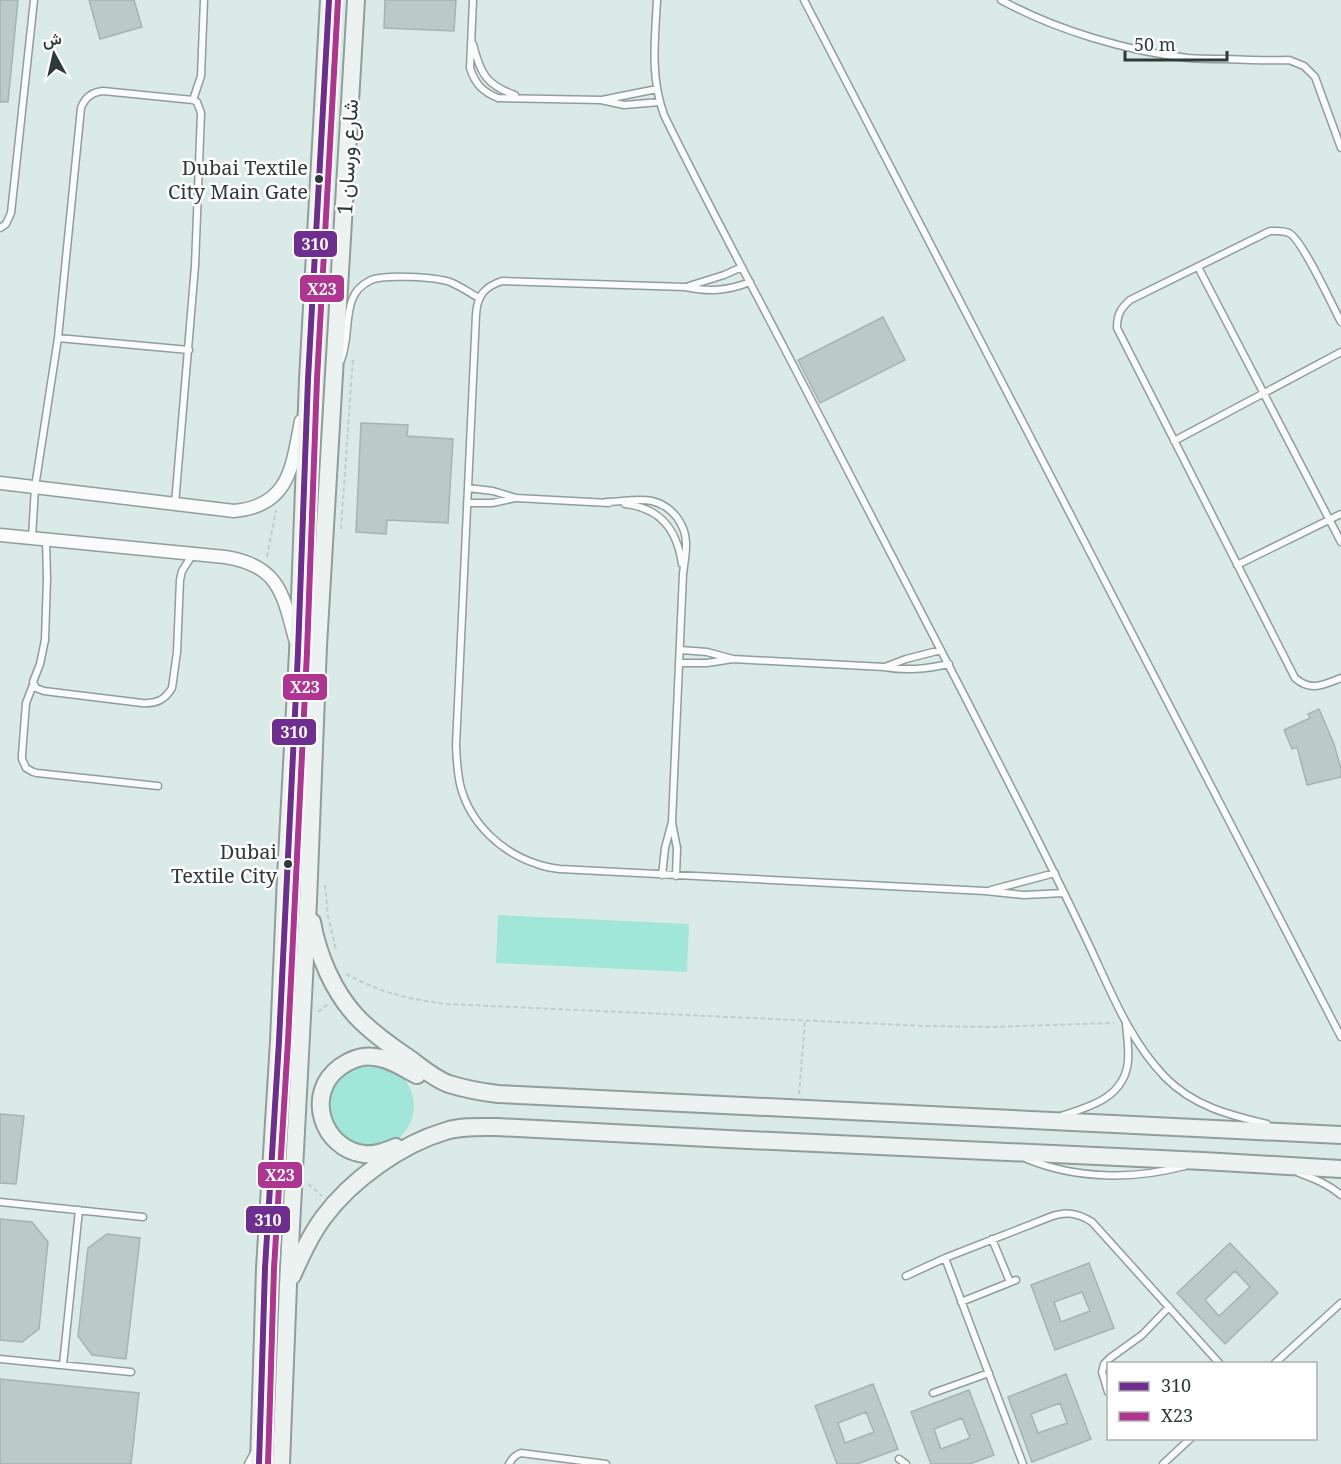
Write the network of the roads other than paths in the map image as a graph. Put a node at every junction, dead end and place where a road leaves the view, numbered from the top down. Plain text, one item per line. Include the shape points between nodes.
1 (34, 0) edge
2 (204, 0) edge
3 (329, 0) edge
4 (356, 0) edge
5 (473, 0) edge
6 (657, 0) edge
7 (804, 0) edge
8 (1000, 0) edge
9 (471, 37) junction
10 (657, 89) junction
11 (521, 97) junction
12 (193, 100) junction
13 (601, 100) junction
14 (660, 102) junction
15 (1341, 148) edge
16 (0, 228) edge
17 (742, 267) junction
18 (1197, 267) junction
19 (750, 282) junction
20 (685, 286) junction
21 (479, 298) junction
22 (1341, 322) edge
23 (58, 338) junction
24 (189, 350) junction
25 (1341, 352) edge
26 (334, 377) junction
27 (308, 379) junction
28 (1264, 393) junction
29 (1174, 441) junction
30 (0, 483) edge
31 (35, 487) junction
32 (468, 488) junction
33 (516, 498) junction
34 (606, 502) junction
35 (467, 503) junction
36 (175, 504) junction
37 (1341, 514) edge
38 (1330, 519) junction
39 (0, 535) edge
40 (32, 538) junction
41 (46, 540) junction
42 (1341, 542) edge
43 (193, 554) junction
44 (1237, 565) junction
45 (683, 574) junction
46 (681, 650) junction
47 (942, 650) junction
48 (298, 652) junction
49 (733, 659) junction
50 (680, 663) junction
51 (949, 664) junction
52 (884, 668) junction
53 (1341, 678) edge
54 (33, 685) junction
55 (158, 786) dead end
56 (672, 822) junction
57 (1055, 873) junction
58 (662, 875) junction
59 (676, 876) junction
60 (985, 891) junction
61 (1064, 893) junction
62 (308, 901) junction
63 (1126, 1023) junction
64 (1341, 1037) edge
65 (446, 1083) junction
66 (1048, 1120) junction
67 (447, 1131) junction
68 (1306, 1133) junction
69 (1341, 1135) edge
70 (1279, 1166) junction
71 (1341, 1169) edge
72 (1341, 1194) edge
73 (0, 1202) edge
74 (79, 1210) junction
75 (143, 1217) dead end
76 (992, 1239) junction
77 (945, 1258) junction
78 (906, 1276) dead end
79 (288, 1285) junction
80 (961, 1302) junction
81 (1341, 1303) edge
82 (1169, 1307) junction
83 (0, 1359) edge
84 (1218, 1362) edge
85 (1276, 1362) edge
86 (63, 1365) junction
87 (131, 1372) dead end
88 (989, 1373) junction
89 (1107, 1389) edge
90 (933, 1393) dead end
91 (1189, 1440) edge
92 (260, 1442) junction
93 (899, 1459) dead end
94 (248, 1464) edge
95 (259, 1464) edge
96 (281, 1464) edge
97 (509, 1464) edge
98 (606, 1464) edge
99 (906, 1464) edge
100 (1021, 1464) edge
101 (1163, 1464) edge

1 - 16 lane via 11,213
2 - 12 lane via 201,70
3 - 27 street, شارع ورسان 1
4 - 26 street, شارع ورسان 1
5 - 9 lane
6 - 10 lane
7 - 64 lane
8 - 15 lane via 1077,32 1151,52 1189,58 1289,60 1304,66 1316,77
9 - 11 lane via 485,77 501,91
9 - 11 lane via 470,68 480,87 498,98
10 - 13 lane
10 - 14 lane
11 - 13 lane
12 - 23 lane via 103,91 91,94 83,102
12 - 24 lane via 201,112
13 - 14 lane via 624,105
14 - 17 lane
17 - 19 lane
17 - 20 lane
18 - 22 lane via 1270,231 1289,232 1300,244
18 - 28 lane
18 - 29 lane via 1130,300 1117,317 1117,328
19 - 20 lane via 718,291
19 - 47 lane
20 - 21 lane via 512,280 492,285
21 - 26 lane via 441,280 370,280 352,300 346,344
21 - 32 lane
23 - 24 lane
23 - 31 lane
24 - 36 lane
25 - 28 lane
26 - 62 street, شارع ورسان 1
27 - 36 street via 290,474 277,493 246,510
27 - 48 street, شارع ورسان 1
28 - 29 lane
28 - 38 lane
29 - 44 lane
30 - 31 street
31 - 36 street
31 - 40 lane
32 - 33 lane
32 - 35 lane
33 - 34 lane
33 - 35 lane
34 - 45 lane via 650,510 664,520 680,550
34 - 45 lane via 652,501 677,517 686,544
35 - 58 lane via 456,746 461,790 471,810 499,844 538,864 560,869
37 - 38 lane
38 - 42 lane
38 - 44 lane
39 - 40 street
40 - 41 street
41 - 43 street
41 - 54 lane via 45,640
43 - 48 street via 245,561 270,577 286,602
43 - 54 lane via 180,580 177,652 172,688 166,696 142,703 39,691
44 - 53 lane via 1295,678 1310,687
45 - 46 lane
46 - 49 lane
46 - 50 lane
47 - 51 lane
47 - 52 lane
48 - 92 street, شارع ورسان 1
49 - 50 lane
49 - 52 lane
50 - 56 lane
51 - 52 lane via 917,670
51 - 57 lane
54 - 55 lane via 26,704 22,755 29,770
56 - 58 lane
56 - 59 lane via 677,848
57 - 60 lane
57 - 61 lane
58 - 59 lane
59 - 60 lane
60 - 61 lane via 1024,895
61 - 63 lane
62 - 65 street via 331,979 357,1017
62 - 79 street, شارع ورسان 1
63 - 66 lane via 1128,1063 1115,1090 1103,1101
63 - 68 lane via 1165,1077 1185,1094 1233,1116
65 - 66 street via 498,1094
65 - 67 street via 429,1080 388,1060 360,1057 335,1070 327,1082 320,1109 330,1135 340,1145 366,1154 380,1153 432,1132
66 - 68 street
67 - 70 street via 497,1127
67 - 79 street via 394,1155 351,1187 313,1233
68 - 69 street
70 - 71 street
70 - 72 lane via 1320,1181
73 - 74 lane
74 - 75 lane
74 - 86 lane
76 - 77 lane
76 - 80 lane via 1013,1281
76 - 82 lane via 1060,1213 1083,1216
77 - 78 lane
77 - 80 lane
79 - 96 street, شارع ورسان 1
80 - 88 lane
81 - 85 lane
82 - 84 lane
82 - 89 lane via 1142,1335 1104,1364
83 - 86 lane
86 - 87 lane
88 - 90 lane
88 - 100 lane
91 - 101 lane
92 - 94 lane
92 - 95 street, شارع ورسان 1
93 - 99 lane
97 - 98 lane via 521,1453

